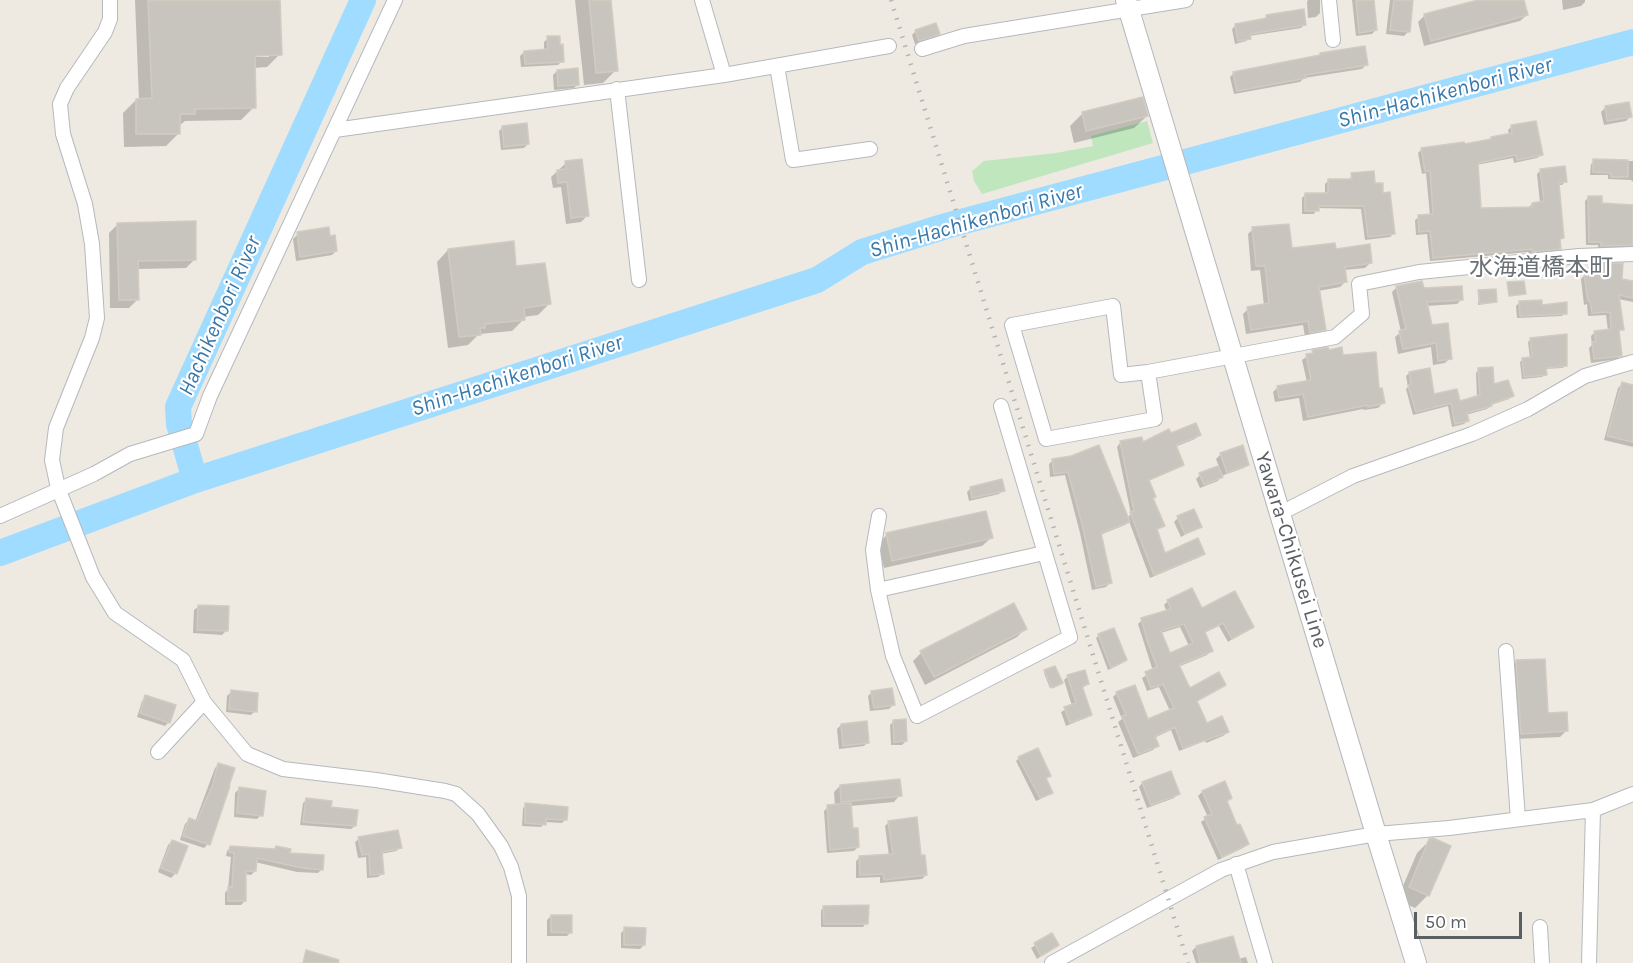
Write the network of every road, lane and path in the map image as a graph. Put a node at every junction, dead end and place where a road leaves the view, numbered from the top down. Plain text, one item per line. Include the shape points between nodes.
1 (110, 0) edge
2 (395, 0) edge
3 (702, 0) edge
4 (1186, 0) edge
5 (1329, 0) edge
6 (1128, 5) edge
7 (1333, 40) dead end
8 (889, 46) dead end
9 (922, 49) dead end
10 (777, 66) junction
11 (724, 75) junction
12 (617, 89) junction
13 (335, 130) junction
14 (870, 149) dead end
15 (1633, 254) edge
16 (639, 280) dead end
17 (1234, 356) junction
18 (1633, 362) edge
19 (1148, 372) junction
20 (1001, 406) dead end
21 (60, 491) junction
22 (1281, 513) junction
23 (0, 516) edge
24 (879, 516) dead end
25 (1044, 553) junction
26 (878, 590) junction
27 (1506, 651) dead end
28 (204, 702) junction
29 (158, 752) dead end
30 (1633, 794) edge
31 (1593, 810) junction
32 (1518, 819) junction
33 (1376, 834) junction
34 (1236, 864) junction
35 (1540, 927) dead end
36 (519, 963) edge
37 (1052, 963) edge
38 (1265, 963) edge
39 (1416, 963) edge
40 (1542, 963) edge
41 (1589, 963) edge

1 - 21 street via 105,32 60,104 63,134 85,204 92,244 97,318 56,428 52,460
2 - 13 street
3 - 11 street
4 - 6 street
5 - 7 street
6 - 9 street via 964,36
6 - 17 main road, Yawara-Chikusei Line
8 - 10 street
10 - 11 street
10 - 14 street via 793,159
11 - 12 street
12 - 13 street
12 - 16 street
13 - 21 street via 210,396 196,434 130,454
15 - 17 street via 1429,271 1359,284 1362,314 1335,337
17 - 19 street
17 - 22 main road, Yawara-Chikusei Line
18 - 22 street via 1585,376 1528,409 1472,434 1353,476
19 - 19 street via 1155,419 1046,439 1012,326 1113,306 1120,375
20 - 25 street
21 - 23 street
21 - 28 street via 85,559 115,613 183,660
22 - 33 main road, Yawara-Chikusei Line
24 - 26 street via 873,550
25 - 26 street
25 - 26 street via 1070,637 917,716 893,656
27 - 32 street
28 - 29 street
28 - 36 street via 247,754 283,769 456,794 478,814 511,867 519,896
30 - 31 street
31 - 32 street
31 - 41 street
32 - 33 street
33 - 34 street via 1273,852
33 - 39 main road, Yawara-Chikusei Line
34 - 37 street
34 - 38 street
35 - 40 street

